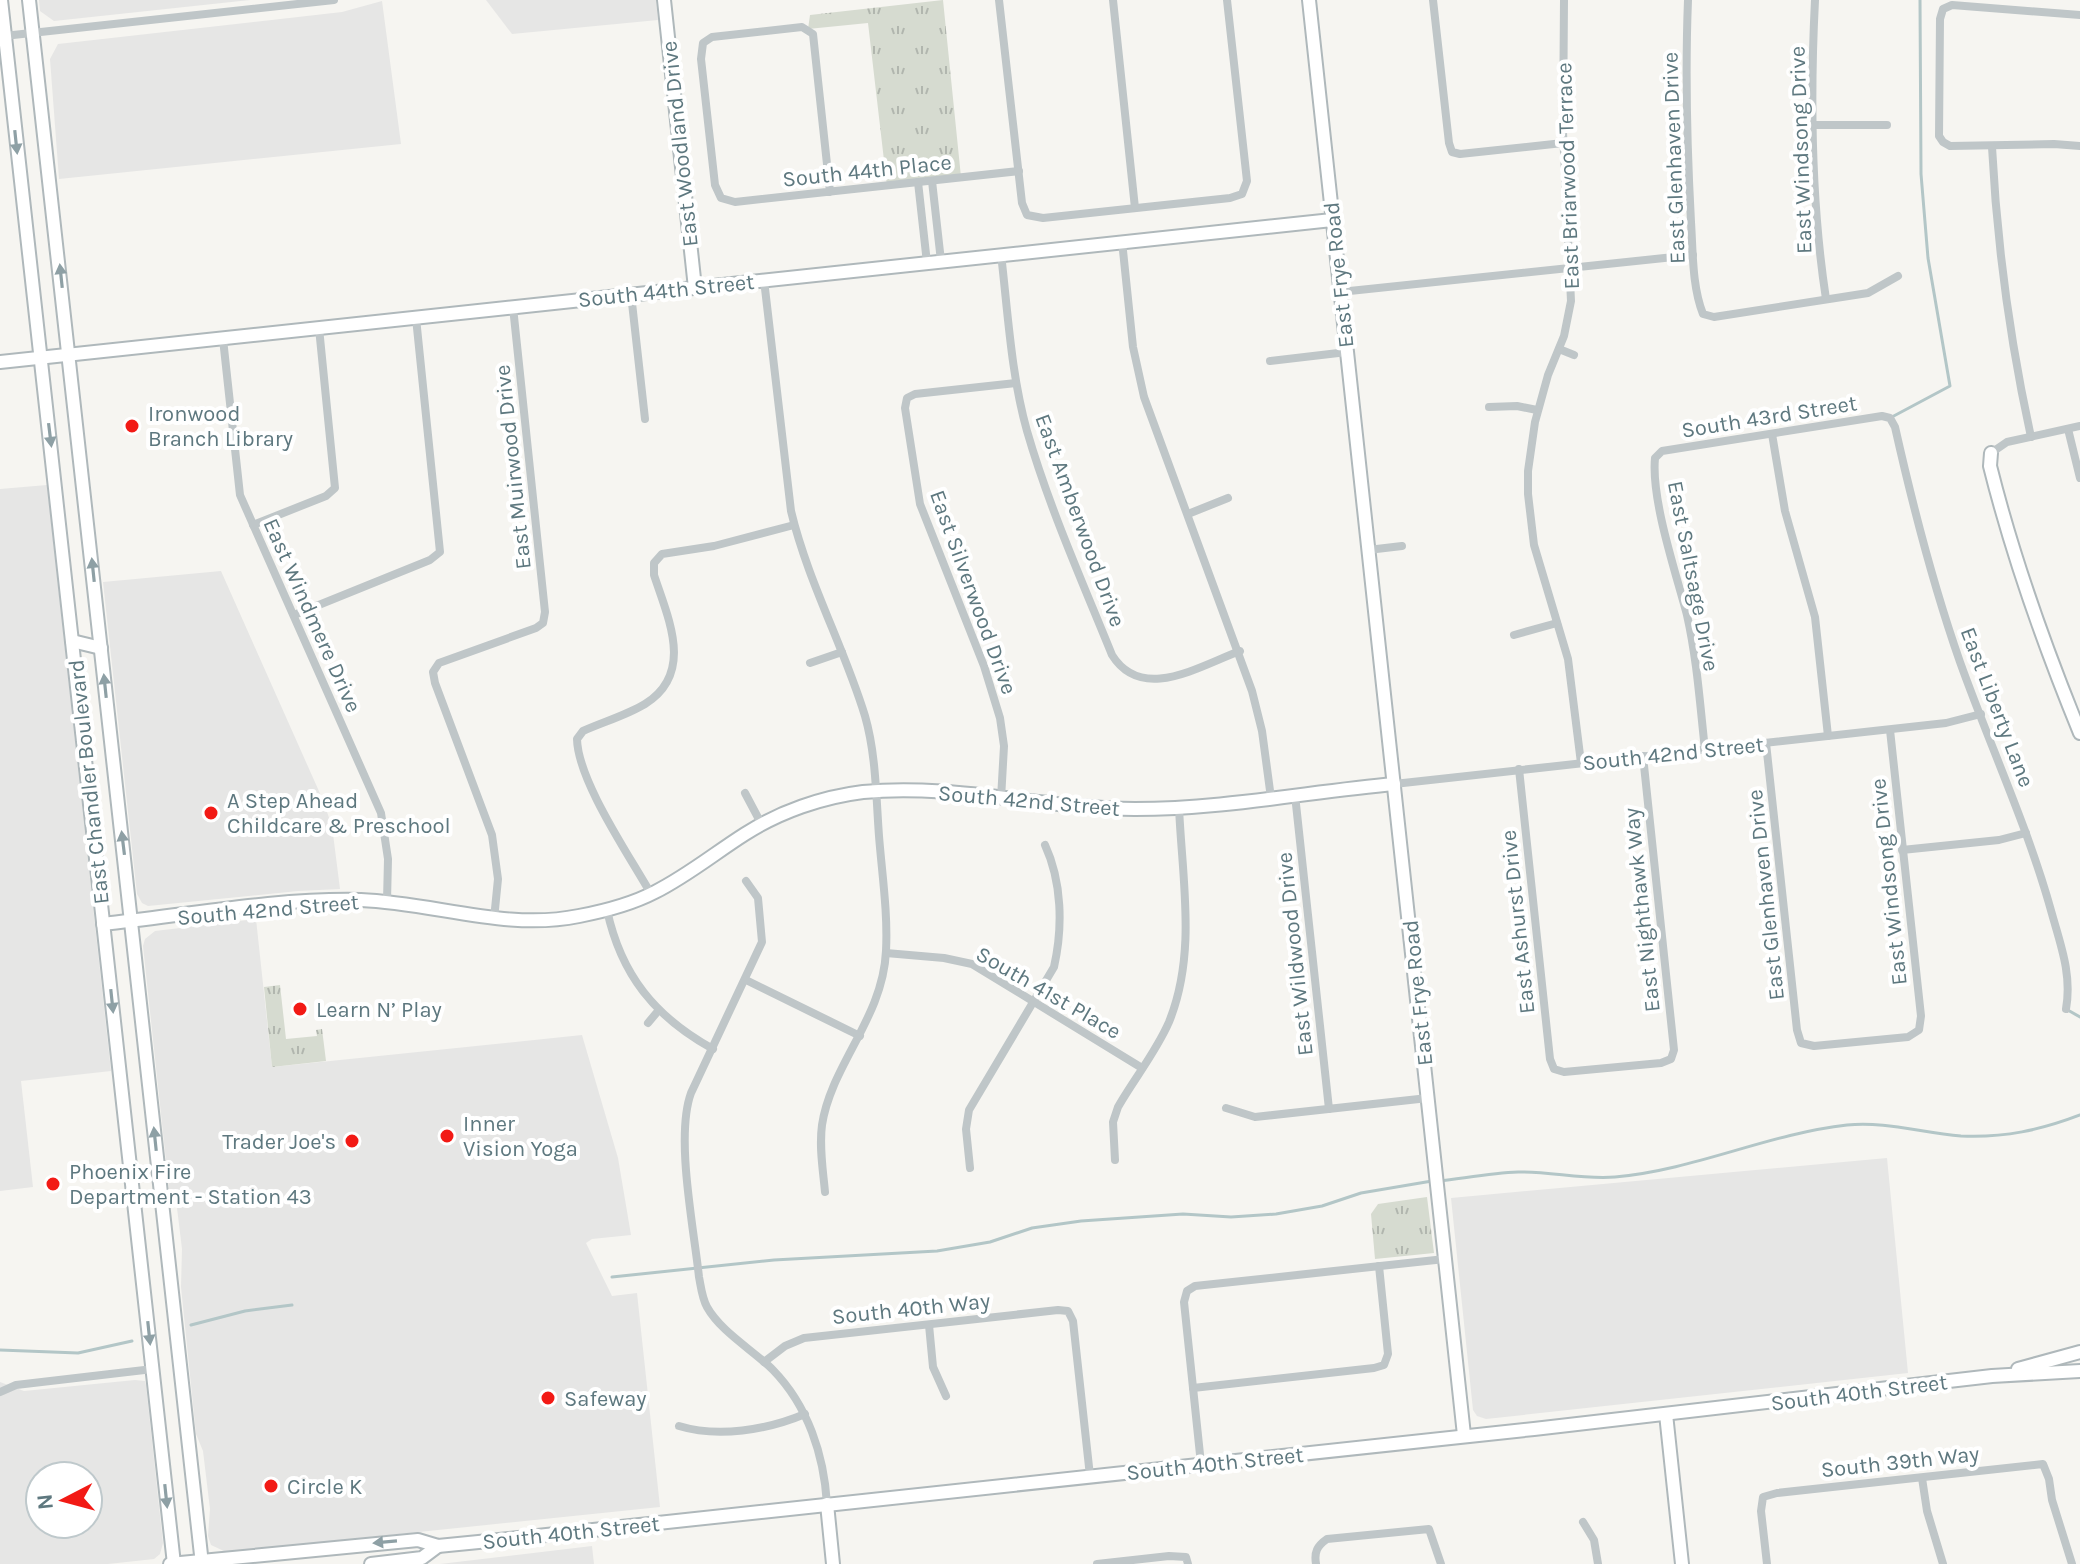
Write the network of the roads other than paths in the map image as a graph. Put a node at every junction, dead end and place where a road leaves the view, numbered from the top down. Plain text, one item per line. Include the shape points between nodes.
1 (1, 0) edge
2 (29, 0) edge
3 (334, 0) edge
4 (664, 0) edge
5 (999, 0) edge
6 (1113, 0) edge
7 (1227, 0) edge
8 (1309, 0) edge
9 (1433, 0) edge
10 (1564, 0) edge
11 (1688, 0) edge
12 (1815, 0) edge
13 (1993, 4) edge
14 (2080, 15) edge
15 (33, 33) junction
16 (4, 36) junction
17 (1813, 125) junction
18 (1887, 125) dead end
19 (1563, 143) junction
20 (2080, 146) edge
21 (1992, 147) junction
22 (1019, 171) junction
23 (932, 181) junction
24 (918, 182) junction
25 (830, 192) junction
26 (1135, 208) junction
27 (937, 219) junction
28 (1332, 220) junction
29 (922, 221) junction
30 (1122, 241) junction
31 (1001, 254) junction
32 (1693, 255) junction
33 (941, 261) junction
34 (927, 263) junction
35 (1570, 266) junction
36 (1898, 276) dead end
37 (764, 280) junction
38 (695, 288) junction
39 (1340, 292) junction
40 (631, 294) junction
41 (1826, 299) junction
42 (513, 307) junction
43 (416, 318) junction
44 (319, 328) junction
45 (223, 339) junction
46 (1559, 349) junction
47 (1347, 352) junction
48 (70, 354) junction
49 (1574, 355) dead end
50 (41, 357) junction
51 (1270, 361) dead end
52 (0, 362) edge
53 (1016, 383) junction
54 (1489, 407) dead end
55 (1537, 410) junction
56 (1890, 418) joint
57 (645, 419) dead end
58 (2080, 426) edge
59 (2068, 429) junction
60 (1772, 434) junction
61 (2031, 437) junction
62 (1991, 453) joint
63 (1655, 458) joint
64 (2080, 478) edge
65 (1228, 498) dead end
66 (1188, 514) junction
67 (253, 525) junction
68 (794, 525) junction
69 (1402, 546) dead end
70 (1368, 550) junction
71 (294, 615) junction
72 (1557, 623) junction
73 (1514, 635) dead end
74 (72, 641) junction
75 (101, 648) junction
76 (1240, 651) junction
77 (842, 652) junction
78 (810, 663) dead end
79 (1981, 714) junction
80 (1890, 730) junction
81 (2080, 733) edge
82 (1828, 736) junction
83 (1766, 743) junction
84 (1705, 750) junction
85 (1643, 756) junction
86 (1581, 763) junction
87 (1519, 769) junction
88 (1394, 784) junction
89 (876, 791) junction
90 (745, 793) dead end
91 (1295, 795) junction
92 (1271, 798) junction
93 (1001, 799) junction
94 (1179, 807) junction
95 (762, 825) junction
96 (2026, 833) junction
97 (1045, 845) dead end
98 (1902, 850) junction
99 (746, 881) dead end
100 (651, 894) junction
101 (387, 901) junction
102 (607, 910) junction
103 (494, 919) junction
104 (132, 921) junction
105 (103, 924) junction
106 (886, 953) junction
107 (746, 980) junction
108 (1035, 1001) junction
109 (2066, 1009) dead end
110 (658, 1011) junction
111 (648, 1023) dead end
112 (1919, 1030) joint
113 (860, 1036) junction
114 (713, 1049) junction
115 (1142, 1068) junction
116 (1554, 1069) joint
117 (1428, 1098) junction
118 (1226, 1108) dead end
119 (1329, 1109) junction
120 (1115, 1160) dead end
121 (970, 1168) dead end
122 (825, 1192) dead end
123 (162, 1199) junction
124 (134, 1200) junction
125 (1445, 1259) junction
126 (1379, 1266) junction
127 (173, 1300) junction
128 (145, 1302) junction
129 (929, 1325) junction
130 (2080, 1352) edge
131 (764, 1362) junction
132 (153, 1369) junction
133 (2080, 1371) edge
134 (1992, 1376) junction
135 (1193, 1388) junction
136 (0, 1392) edge
137 (946, 1396) dead end
138 (805, 1414) junction
139 (1666, 1414) junction
140 (679, 1426) dead end
141 (1464, 1435) junction
142 (1201, 1464) junction
143 (1090, 1476) junction
144 (1922, 1478) junction
145 (827, 1504) junction
146 (1583, 1522) dead end
147 (438, 1546) junction
148 (1187, 1561) edge
149 (202, 1562) edge
150 (173, 1564) edge
151 (371, 1564) edge
152 (833, 1564) edge
153 (1097, 1564) edge
154 (1316, 1564) edge
155 (1441, 1564) edge
156 (1598, 1564) edge
157 (1682, 1564) edge
158 (1767, 1564) edge
159 (1943, 1564) edge
160 (2072, 1564) edge

1 - 16 main road, East Chandler Boulevard
2 - 15 main road, East Chandler Boulevard
3 - 15 street
4 - 38 main road, East Woodland Drive
5 - 22 street
6 - 26 street
7 - 26 street via 1247,181 1242,194
8 - 28 main road, East Frye Road
9 - 19 street via 1452,152
10 - 19 street, East Briarwood Terrace
11 - 32 street, East Glenhaven Drive via 1686,114
12 - 17 street, East Windsong Drive
13 - 14 street
13 - 21 street via 1943,9 1939,77 1943,142
15 - 16 street
48 -> 15 main road, East Chandler Boulevard
16 -> 50 main road, East Chandler Boulevard
17 - 18 street
17 - 41 street, East Windsong Drive
19 - 35 street, East Briarwood Terrace
20 - 21 street
21 - 61 street via 2008,317
22 - 23 street, South 44th Place
22 - 26 street via 1027,215 1043,218
23 - 24 street, South 44th Place
23 - 27 street
24 - 25 street, South 44th Place
24 - 29 street
25 - 25 street, South 44th Place via 813,34 802,27 712,37 703,43 715,185 721,198 735,202
27 - 29 street
27 - 33 street
28 - 30 main road, South 44th Street
28 - 39 main road, East Frye Road
29 - 34 street
30 - 31 main road, South 44th Street
30 - 66 street via 1138,373
31 - 33 main road, South 44th Street
31 - 53 street, East Amberwood Drive
32 - 35 street
32 - 41 street, East Glenhaven Drive via 1703,314 1714,317
33 - 34 main road, South 44th Street
34 - 37 main road, South 44th Street
35 - 39 street
35 - 46 street, East Briarwood Terrace via 1570,309
36 - 41 street via 1868,293
37 - 38 main road, South 44th Street
37 - 68 street
38 - 40 main road, South 44th Street
39 - 47 main road, East Frye Road
40 - 42 main road, South 44th Street
40 - 57 street
42 - 43 main road, South 44th Street
42 - 103 street, East Muirwood Drive via 543,623 439,663 433,672 492,835 498,879
43 - 44 main road, South 44th Street
43 - 71 street via 440,552
44 - 45 main road, South 44th Street
44 - 67 street via 335,488
45 - 48 main road, South 44th Street
45 - 67 street, East Windmere Drive via 237,481
46 - 49 street
46 - 55 street, East Briarwood Terrace
47 - 51 street
47 - 70 main road, East Frye Road
48 - 50 main road, South 44th Street
75 -> 48 main road, East Chandler Boulevard
50 - 52 main road, South 44th Street
50 -> 74 main road, East Chandler Boulevard
53 - 76 street, East Amberwood Drive via 1041,474 1119,667 1156,681
53 - 93 street, East Silverwood Drive via 915,394 907,398 905,408 920,504 1000,718
54 - 55 street
55 - 72 street, East Briarwood Terrace via 1528,471 1531,523
56 - 60 street, South 43rd Street
56 - 79 street, East Liberty Lane via 1935,586
58 - 59 street
59 - 61 street
59 - 64 street
60 - 63 street, South 43rd Street via 1662,451
60 - 82 street via 1787,520 1815,617
61 - 62 street via 2007,442
62 - 81 main road via 1990,466 2021,577
63 - 84 street, East Saltsage Drive via 1666,533 1691,635
65 - 66 street
66 - 76 street
67 - 71 street, East Windmere Drive
68 - 77 street
68 - 100 street via 662,554 654,563 654,575 675,648 669,679 644,704 583,731 577,739 592,786
69 - 70 street
70 - 88 main road, East Frye Road
71 - 101 street, East Windmere Drive via 381,813
72 - 73 street
72 - 86 street, East Briarwood Terrace via 1572,683
74 - 75 main road
74 - 105 main road, East Chandler Boulevard
104 -> 75 main road, East Chandler Boulevard
76 - 92 street via 1262,731
77 - 78 street
77 - 89 street via 869,732
79 - 80 street, South 42nd Street
79 - 96 street, East Liberty Lane
80 - 82 street, South 42nd Street
80 - 98 street, East Windsong Drive
82 - 83 street, South 42nd Street
83 - 84 street, South 42nd Street
83 - 112 street, East Glenhaven Drive via 1801,1043 1908,1037
84 - 85 street, South 42nd Street
85 - 86 street, South 42nd Street
85 - 116 street, East Nighthawk Way via 1674,1050 1671,1059
86 - 87 street, South 42nd Street
87 - 88 street, South 42nd Street
87 - 116 street, East Ashurst Drive
88 - 91 main road, South 42nd Street
88 - 117 main road, East Frye Road
89 - 93 main road, South 42nd Street
89 - 95 main road, South 42nd Street via 797,808
89 - 106 street
90 - 95 street
91 - 92 main road, South 42nd Street
91 - 119 street, East Wildwood Drive
92 - 94 main road, South 42nd Street
93 - 94 main road, South 42nd Street via 1109,808
94 - 115 street via 1186,954 1177,1001
95 - 100 main road, South 42nd Street
96 - 98 street
96 - 109 street, East Liberty Lane via 2069,976
97 - 108 street via 1054,865 1059,947
98 - 112 street, East Windsong Drive
99 - 107 street via 758,898 762,942
100 - 102 main road, South 42nd Street
101 - 103 main road, South 42nd Street
101 - 104 main road, South 42nd Street via 303,902
102 - 103 main road, South 42nd Street via 555,919
102 - 110 street via 625,962
104 - 105 main road, South 42nd Street
123 -> 104 main road, East Chandler Boulevard
105 -> 124 main road, East Chandler Boulevard
106 - 108 street, South 41st Place via 972,964
106 - 113 street via 880,987
107 - 113 street
107 - 114 street
108 - 115 street, South 41st Place
108 - 121 street via 969,1110
110 - 111 street
110 - 114 street
113 - 122 street via 822,1124
114 - 131 street via 691,1093 684,1126 699,1277 706,1307
115 - 120 street via 1113,1122
117 - 119 street
117 - 125 main road, East Frye Road
118 - 119 street via 1255,1117
123 - 124 main road
123 - 127 main road, East Chandler Boulevard
124 - 128 main road, East Chandler Boulevard
125 - 126 street
125 - 141 main road, East Frye Road
126 - 135 street via 1187,1291
126 - 135 street via 1388,1354 1384,1365
127 - 128 main road
127 - 149 main road, East Chandler Boulevard
128 -> 132 main road, East Chandler Boulevard
129 - 131 street, South 40th Way via 804,1338
129 - 137 street via 933,1367
129 - 143 street, South 40th Way via 1068,1311
130 - 134 main road, South 40th Street
131 - 138 street
132 - 136 street via 16,1385
132 -> 150 main road, East Chandler Boulevard
133 - 134 main road, South 40th Street
134 - 139 main road, South 40th Street
135 - 142 street
138 - 140 street via 771,1426 712,1432
138 - 145 street via 823,1466
139 - 141 main road, South 40th Street
139 - 157 main road
141 - 142 main road, South 40th Street
142 - 143 main road, South 40th Street
143 - 145 main road, South 40th Street
144 - 158 street, South 39th Way via 1763,1497
144 - 159 street
144 - 160 street, South 39th Way via 2043,1464
145 - 147 main road, South 40th Street
145 - 152 main road
146 - 156 street via 1594,1540
147 -> 149 main road, South 40th Street via 418,1540
147 - 151 main road, South 40th Street via 422,1558
148 - 153 street via 1169,1556
149 - 150 main road, South 40th Street
154 - 155 street via 1318,1545 1327,1539 1429,1529

